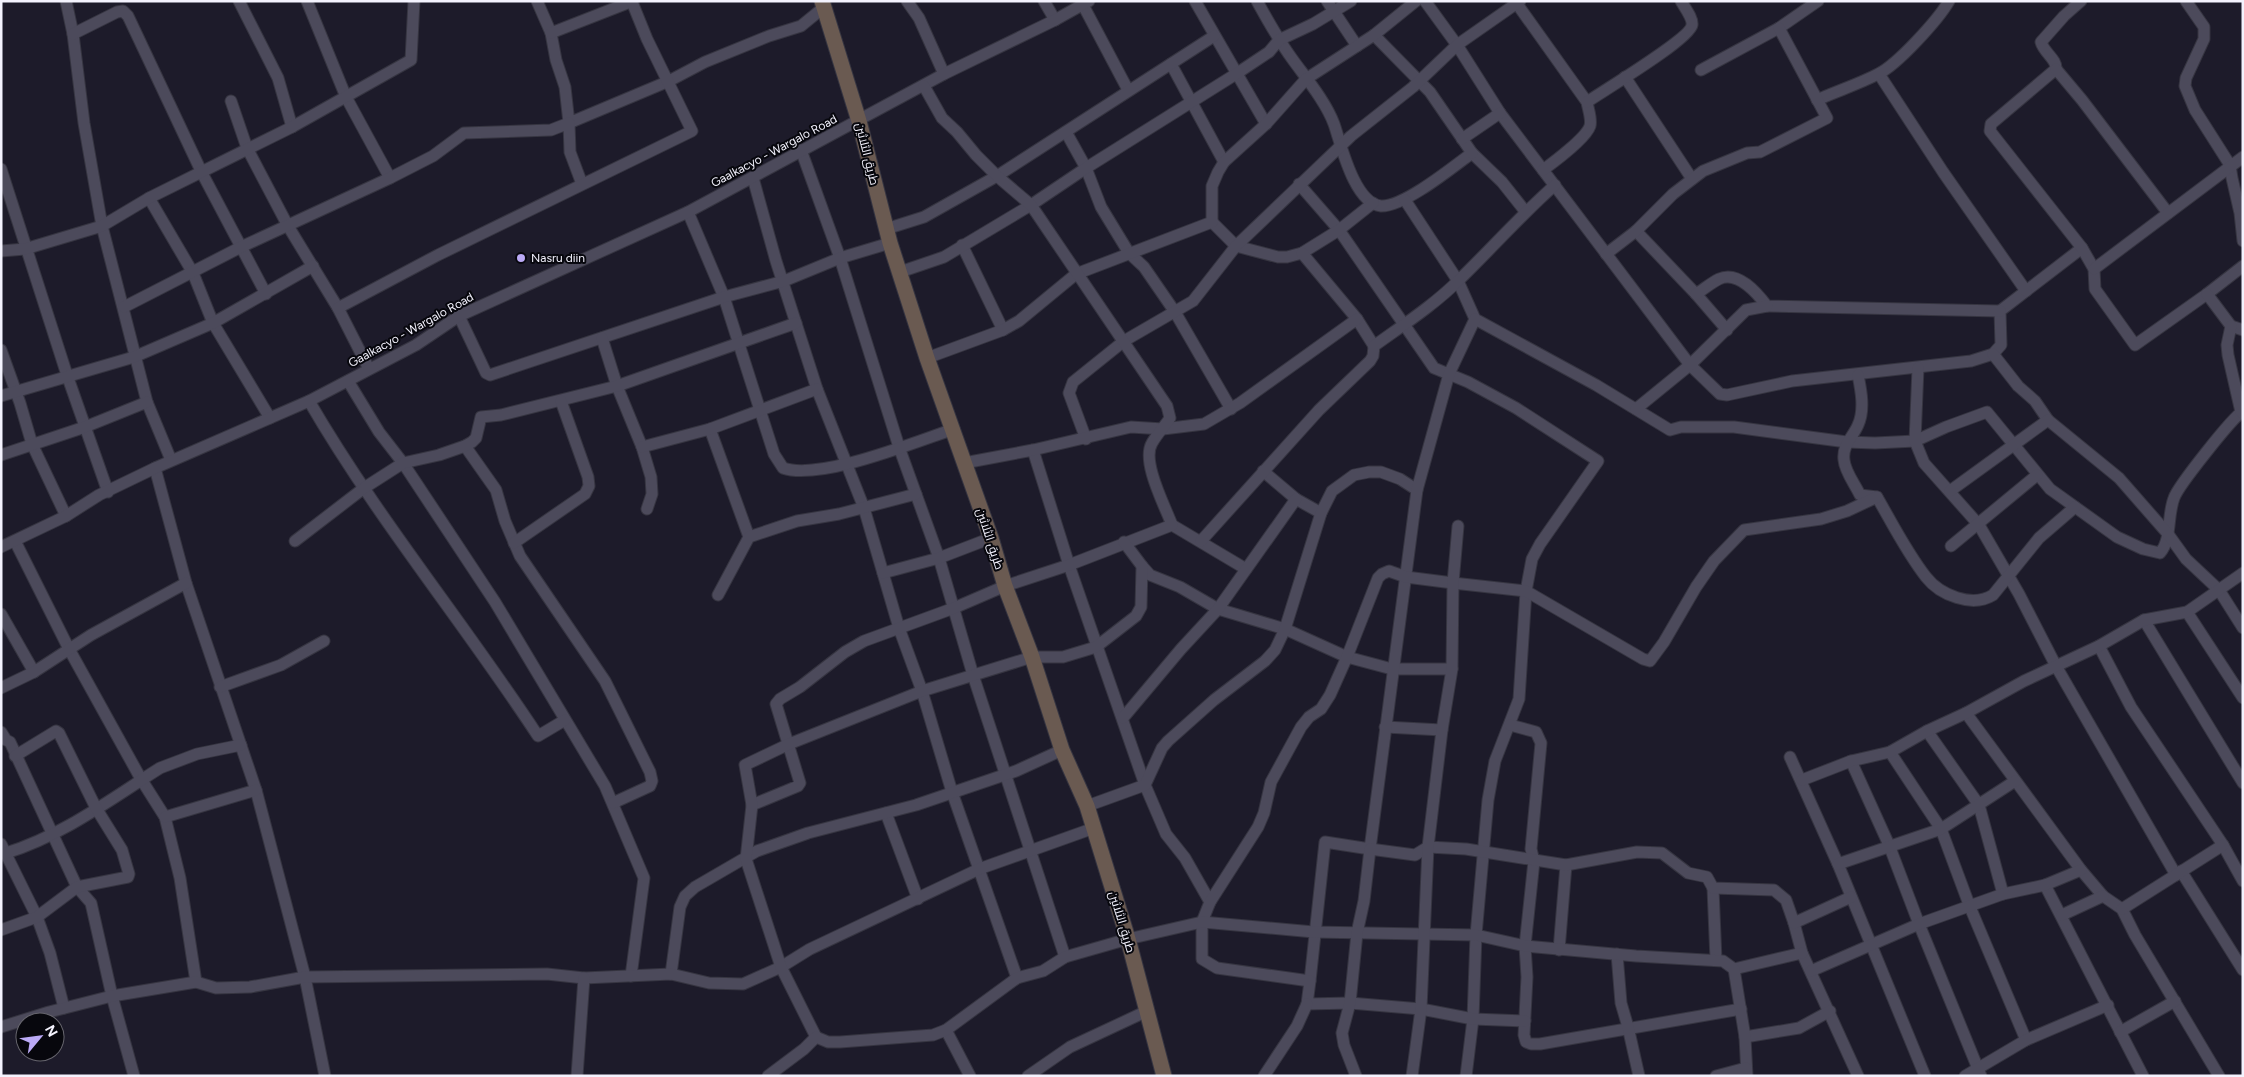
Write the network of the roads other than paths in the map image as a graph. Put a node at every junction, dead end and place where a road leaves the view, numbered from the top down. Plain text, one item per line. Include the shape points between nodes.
1 (66, 1) edge
2 (239, 1) edge
3 (307, 1) edge
4 (414, 1) edge
5 (537, 1) edge
6 (907, 1) edge
7 (1044, 1) edge
8 (1195, 1) edge
9 (1257, 1) edge
10 (1327, 1) edge
11 (1351, 1) edge
12 (1416, 1) edge
13 (1425, 1) edge
14 (1681, 1) edge
15 (1818, 1) edge
16 (1949, 1) edge
17 (2081, 1) edge
18 (2186, 1) edge
19 (632, 2) edge
20 (1517, 2) edge
21 (1086, 3) edge
22 (822, 4) edge
23 (1334, 12) junction
24 (1055, 20) junction
25 (1779, 28) junction
26 (551, 33) junction
27 (73, 34) junction
28 (1374, 35) junction
29 (1214, 36) junction
30 (1279, 40) junction
31 (1357, 46) junction
32 (1457, 46) junction
33 (1171, 64) junction
34 (2056, 69) junction
35 (1701, 70) dead end
36 (944, 74) junction
37 (1236, 74) junction
38 (1879, 74) junction
39 (1625, 77) junction
40 (1306, 79) junction
41 (1420, 80) junction
42 (669, 81) junction
43 (924, 86) junction
44 (1128, 90) junction
45 (346, 97) junction
46 (1817, 100) junction
47 (231, 101) dead end
48 (1192, 102) junction
49 (1587, 102) junction
50 (1500, 113) junction
51 (859, 121) junction
52 (569, 123) junction
53 (1266, 124) junction
54 (292, 127) junction
55 (1066, 132) junction
56 (1462, 139) junction
57 (1340, 146) junction
58 (247, 148) junction
59 (801, 150) junction
60 (1472, 153) junction
61 (2243, 157) edge
62 (1224, 162) junction
63 (2230, 165) junction
64 (1086, 168) junction
65 (1, 169) edge
66 (1543, 170) junction
67 (202, 173) junction
68 (997, 176) junction
69 (390, 178) junction
70 (754, 178) junction
71 (1692, 179) junction
72 (582, 184) junction
73 (1299, 184) junction
74 (1555, 186) junction
75 (149, 198) junction
76 (1405, 200) junction
77 (1373, 203) junction
78 (1031, 205) junction
79 (1525, 211) junction
80 (688, 212) junction
81 (2168, 213) junction
82 (1212, 222) junction
83 (102, 226) junction
84 (288, 226) junction
85 (1339, 230) junction
86 (1636, 231) junction
87 (888, 236) junction
88 (2243, 241) edge
89 (962, 245) junction
90 (1236, 246) junction
91 (241, 247) junction
92 (2082, 248) junction
93 (25, 249) junction
94 (1, 251) edge
95 (1129, 253) junction
96 (1302, 253) junction
97 (1606, 254) junction
98 (2243, 254) edge
99 (840, 258) junction
100 (313, 266) junction
101 (2243, 266) edge
102 (2094, 269) junction
103 (900, 272) junction
104 (193, 273) junction
105 (1076, 274) junction
106 (2231, 274) junction
107 (784, 281) junction
108 (1458, 281) junction
109 (2026, 291) junction
110 (266, 294) junction
111 (1696, 294) junction
112 (2207, 294) junction
113 (724, 297) junction
114 (124, 306) junction
115 (1767, 306) junction
116 (338, 308) junction
117 (2000, 311) junction
118 (1175, 312) junction
119 (459, 316) junction
120 (1357, 319) junction
121 (1475, 319) junction
122 (213, 323) junction
123 (796, 323) junction
124 (1406, 324) junction
125 (2231, 326) junction
126 (1003, 330) junction
127 (1727, 330) junction
128 (2243, 330) edge
129 (602, 338) junction
130 (740, 341) junction
131 (1124, 341) junction
132 (1374, 346) junction
133 (1, 350) edge
134 (1993, 354) junction
135 (134, 357) junction
136 (927, 358) junction
137 (1690, 365) junction
138 (1918, 368) junction
139 (369, 369) junction
140 (1449, 374) junction
141 (1858, 375) junction
142 (66, 376) junction
143 (348, 381) junction
144 (617, 386) junction
145 (817, 389) junction
146 (16, 391) junction
147 (1, 396) edge
148 (309, 401) junction
149 (561, 401) junction
150 (147, 402) junction
151 (761, 409) junction
152 (1231, 409) junction
153 (1636, 409) junction
154 (2242, 412) edge
155 (270, 418) junction
156 (2048, 420) junction
157 (85, 427) junction
158 (710, 429) junction
159 (954, 429) junction
160 (1163, 429) junction
161 (1086, 439) junction
162 (1915, 441) junction
163 (1847, 442) junction
164 (32, 444) junction
165 (2013, 444) junction
166 (465, 446) junction
167 (899, 447) junction
168 (642, 448) junction
169 (1033, 450) junction
170 (1, 455) edge
171 (172, 460) junction
172 (404, 463) junction
173 (964, 463) junction
174 (845, 464) junction
175 (155, 468) junction
176 (1263, 471) junction
177 (2037, 475) junction
178 (364, 488) junction
179 (1416, 490) junction
180 (1950, 491) junction
181 (108, 492) junction
182 (916, 494) junction
183 (1877, 497) junction
184 (1296, 499) junction
185 (2075, 507) junction
186 (864, 508) junction
187 (647, 509) dead end
188 (1321, 513) junction
189 (66, 516) junction
190 (1172, 525) junction
191 (1979, 525) junction
192 (1458, 526) dead end
193 (2168, 534) junction
194 (749, 537) junction
195 (991, 538) junction
196 (15, 540) junction
197 (295, 541) dead end
198 (1200, 541) junction
199 (1124, 542) junction
200 (514, 543) junction
201 (1952, 546) dead end
202 (1, 547) edge
203 (939, 558) junction
204 (1068, 565) junction
205 (1142, 566) junction
206 (1246, 568) junction
207 (883, 573) junction
208 (2243, 573) edge
209 (2008, 576) junction
210 (1406, 577) junction
211 (186, 583) junction
212 (1453, 584) junction
213 (1005, 586) junction
214 (2219, 590) junction
215 (1526, 591) junction
216 (718, 595) dead end
217 (954, 608) junction
218 (1218, 609) junction
219 (2187, 612) junction
220 (1, 614) edge
221 (2144, 620) junction
222 (899, 628) junction
223 (2243, 628) edge
224 (1285, 629) junction
225 (324, 641) dead end
226 (2099, 646) junction
227 (1096, 647) junction
228 (69, 649) junction
229 (1032, 657) junction
230 (1348, 657) junction
231 (2056, 666) junction
232 (1392, 669) junction
233 (1452, 669) junction
234 (34, 672) junction
235 (973, 675) junction
236 (220, 687) junction
237 (1, 688) edge
238 (922, 691) junction
239 (2243, 698) edge
240 (1966, 713) junction
241 (1123, 718) junction
242 (565, 720) junction
243 (1510, 725) junction
244 (1385, 727) junction
245 (1442, 730) junction
246 (1926, 731) junction
247 (3, 738) edge
248 (789, 744) junction
249 (241, 745) junction
250 (1062, 750) junction
251 (1890, 752) junction
252 (15, 756) junction
253 (1790, 757) dead end
254 (1851, 761) junction
255 (1005, 774) junction
256 (141, 779) junction
257 (1802, 780) junction
258 (2015, 781) junction
259 (2243, 783) edge
260 (1145, 785) junction
261 (256, 790) junction
262 (952, 792) junction
263 (613, 803) junction
264 (752, 805) junction
265 (1980, 805) junction
266 (1087, 806) junction
267 (96, 808) junction
268 (886, 813) junction
269 (165, 817) junction
270 (1094, 828) junction
271 (1941, 829) junction
272 (53, 834) junction
273 (1889, 845) junction
274 (2223, 845) junction
275 (1428, 847) junction
276 (4, 848) edge
277 (1370, 849) junction
278 (1030, 851) junction
279 (1482, 852) junction
280 (746, 859) junction
281 (1534, 861) junction
282 (1838, 864) junction
283 (1566, 865) junction
284 (979, 869) junction
285 (2080, 870) junction
286 (2178, 873) junction
287 (2243, 881) edge
288 (2045, 885) junction
289 (77, 887) junction
290 (1713, 888) junction
291 (2003, 894) junction
292 (2103, 896) junction
293 (1851, 897) junction
294 (918, 899) junction
295 (1210, 902) junction
296 (1970, 907) junction
297 (2122, 909) junction
298 (2062, 915) junction
299 (36, 917) junction
300 (1202, 922) junction
301 (1794, 923) junction
302 (1919, 924) junction
303 (1, 930) edge
304 (1314, 932) junction
305 (1357, 933) junction
306 (1423, 934) junction
307 (1476, 935) junction
308 (1128, 939) junction
309 (1871, 945) junction
310 (1525, 946) junction
311 (1559, 950) junction
312 (1802, 953) junction
313 (1617, 954) junction
314 (1065, 957) junction
315 (1716, 960) junction
316 (781, 967) junction
317 (1734, 969) junction
318 (2243, 970) edge
319 (1811, 971) junction
320 (671, 974) junction
321 (632, 976) junction
322 (305, 977) junction
323 (584, 978) junction
324 (1017, 978) junction
325 (1310, 981) junction
326 (196, 982) junction
327 (112, 996) junction
328 (2174, 1001) junction
329 (1350, 1003) junction
330 (1307, 1004) junction
331 (2108, 1005) junction
332 (64, 1008) junction
333 (1740, 1009) junction
334 (1421, 1010) junction
335 (1146, 1011) junction
336 (1830, 1011) junction
337 (1473, 1019) junction
338 (1525, 1021) junction
339 (1, 1027) edge
340 (946, 1030) junction
341 (1627, 1030) junction
342 (2120, 1032) junction
343 (816, 1037) junction
344 (1745, 1037) junction
345 (2026, 1040) junction
346 (1746, 1072) edge
347 (1980, 1072) edge
348 (968, 1075) edge
349 (134, 1076) edge
350 (325, 1076) edge
351 (577, 1076) edge
352 (768, 1076) edge
353 (1028, 1076) edge
354 (1164, 1076) edge
355 (1264, 1076) edge
356 (1356, 1076) edge
357 (1412, 1076) edge
358 (1466, 1076) edge
359 (1639, 1076) edge
360 (1716, 1076) edge
361 (1858, 1076) edge
362 (1925, 1076) edge
363 (1965, 1076) edge
364 (2143, 1076) edge
365 (2219, 1076) edge

1 - 27 street
2 - 54 street via 278,78
3 - 45 street
4 - 45 street via 411,60
5 - 26 street
6 - 36 street
7 - 24 street
8 - 29 street
9 - 30 street
10 - 23 street
11 - 23 street
12 - 28 street
13 - 32 street
14 - 39 street via 1692,28
15 - 25 street
16 - 38 street via 1891,66
17 - 34 street via 2041,42 2056,63
18 - 63 street via 2204,27 2204,39 2185,86 2195,110
19 - 26 street
19 - 42 street
20 - 32 street
20 - 49 street
21 - 24 street, Gaalkacyo - Wargalo Road
21 - 44 street
22 - 42 street via 801,26 705,62
22 - 51 main road, طريق الثلاثين
23 - 30 street
23 - 31 street
24 - 36 street, Gaalkacyo - Wargalo Road
25 - 35 street
25 - 46 street
26 - 52 street
27 - 67 street via 116,12 123,11 128,16
27 - 83 street
28 - 31 street
28 - 41 street
29 - 33 street
29 - 37 street
30 - 37 street via 1269,52
30 - 40 street
31 - 40 street
32 - 41 street
32 - 50 street
33 - 44 street
33 - 48 street
34 - 81 street
34 - 92 street via 1989,127
36 - 43 street, Gaalkacyo - Wargalo Road
37 - 48 street
37 - 53 street
38 - 46 street
38 - 109 street
39 - 49 street
39 - 71 street
40 - 53 street
40 - 57 street via 1333,122
41 - 56 street
41 - 57 street
42 - 52 street
42 - 72 street via 692,130
43 - 51 street, Gaalkacyo - Wargalo Road
43 - 68 street via 942,118
44 - 55 street
45 - 54 street
45 - 69 street
46 - 71 street via 1827,118 1816,126 1760,152 1746,153 1702,171
47 - 58 street
48 - 62 street
48 - 64 street
49 - 66 street via 1590,126 1586,133
50 - 56 street
50 - 66 street
51 - 59 street, Gaalkacyo - Wargalo Road
51 - 87 main road, طريق الثلاثين
52 - 69 street via 551,130 464,132 432,156
52 - 72 street via 570,152
53 - 62 street
54 - 58 street
55 - 64 street
55 - 68 street
56 - 60 street
57 - 73 street
57 - 77 street via 1350,175
58 - 67 street
58 - 84 street
59 - 70 street, Gaalkacyo - Wargalo Road
59 - 99 street
60 - 76 street
60 - 79 street via 1502,182
61 - 63 street
62 - 82 street via 1212,186
63 - 81 street
63 - 88 street
64 - 78 street
64 - 95 street via 1101,207
65 - 93 street
66 - 74 street
67 - 75 street
67 - 91 street
68 - 78 street
68 - 87 street
69 - 84 street
70 - 80 street, Gaalkacyo - Wargalo Road
70 - 107 street
71 - 86 street
72 - 116 street
73 - 85 street
73 - 90 street
74 - 79 street
74 - 97 street
75 - 83 street
75 - 104 street
76 - 77 street via 1379,206
76 - 108 street
77 - 85 street
78 - 89 street
78 - 105 street
79 - 108 street
80 - 113 street
80 - 119 street, Gaalkacyo - Wargalo Road
81 - 102 street
82 - 90 street
82 - 95 street
83 - 93 street
83 - 114 street
84 - 91 street
84 - 100 street
85 - 96 street
85 - 124 street
86 - 97 street
86 - 111 street
87 - 99 street
87 - 103 main road, طريق الثلاثين
89 - 103 street via 944,257
89 - 126 street
90 - 96 street via 1278,257
90 - 118 street via 1199,295
91 - 104 street
91 - 110 street
92 - 102 street
92 - 109 street
93 - 94 street
93 - 142 street
95 - 105 street
95 - 118 street via 1144,267
96 - 120 street
97 - 137 street
98 - 106 street
99 - 107 street
99 - 167 street
100 - 110 street
100 - 116 street
101 - 106 street
102 - 112 street via 2095,289 2135,345
103 - 136 main road, طريق الثلاثين
104 - 114 street
104 - 122 street
105 - 126 street
105 - 131 street
106 - 112 street
107 - 113 street
107 - 123 street
108 - 121 street
108 - 124 street
109 - 117 street
110 - 122 street
111 - 115 street via 1721,278 1730,278 1747,283
111 - 127 street
112 - 125 street
113 - 129 street
113 - 130 street
114 - 135 street
115 - 117 street
115 - 127 street via 1746,310
116 - 139 street
117 - 134 street via 2001,345
118 - 131 street
118 - 152 street
119 - 129 street via 486,373 490,375
119 - 139 street, Gaalkacyo - Wargalo Road via 416,345
120 - 132 street
120 - 152 street
121 - 140 street
121 - 153 street
122 - 135 street
122 - 155 street
123 - 130 street
123 - 145 street
124 - 132 street
124 - 140 street via 1434,368
125 - 128 street
125 - 154 street via 2228,355
126 - 136 street
127 - 137 street
129 - 144 street
130 - 144 street
130 - 151 street
131 - 160 street via 1167,406 1170,418
131 - 161 street via 1071,385 1069,393
132 - 176 street via 1370,362 1319,410
133 - 146 street
134 - 138 street via 1971,361
134 - 156 street
135 - 142 street
135 - 150 street
136 - 159 main road, طريق الثلاثين
137 - 141 street via 1720,394 1726,395 1792,381
137 - 153 street
138 - 141 street
138 - 162 street
139 - 143 street, Gaalkacyo - Wargalo Road
140 - 179 street
140 - 215 street via 1516,408 1598,461 1540,544 1532,559
141 - 163 street via 1862,406 1859,424
142 - 146 street
142 - 157 street
143 - 148 street, Gaalkacyo - Wargalo Road
143 - 172 street via 378,432
144 - 149 street
144 - 168 street
145 - 151 street
145 - 174 street
146 - 147 street
146 - 164 street
148 - 155 street, Gaalkacyo - Wargalo Road
148 - 178 street via 348,468
149 - 166 street via 501,416 481,417 476,438
149 - 200 street via 589,486 586,494
150 - 157 street
150 - 171 street
151 - 158 street
151 - 174 street via 774,454 783,468 802,472
152 - 160 street via 1204,424
153 - 163 street via 1670,430 1734,427
154 - 193 street via 2182,484 2174,498
155 - 171 street, Gaalkacyo - Wargalo Road
156 - 165 street
156 - 193 street via 2119,478
157 - 164 street
157 - 181 street
158 - 168 street
158 - 194 street
159 - 167 street
159 - 173 main road, طريق الثلاثين
160 - 161 street via 1131,427
160 - 190 street via 1151,444 1149,458
161 - 169 street
162 - 163 street
162 - 165 street via 1987,412
162 - 180 street via 1924,463
163 - 183 street via 1845,466 1856,488 1860,495
164 - 170 street
164 - 189 street
165 - 177 street
165 - 180 street
166 - 172 street
166 - 200 street via 496,490
167 - 174 street
167 - 182 street
168 - 187 street via 651,477 652,494
169 - 173 street
169 - 204 street
171 - 175 street, Gaalkacyo - Wargalo Road
172 - 178 street
172 - 242 street via 512,630
173 - 195 main road, طريق الثلاثين
174 - 186 street
175 - 181 street, Gaalkacyo - Wargalo Road
175 - 211 street
176 - 184 street
176 - 198 street
177 - 185 street
177 - 191 street
178 - 197 street
178 - 242 street via 538,736
179 - 188 street via 1381,472 1354,474 1332,491
179 - 210 street
180 - 191 street
181 - 189 street, Gaalkacyo - Wargalo Road
182 - 186 street
182 - 203 street
183 - 209 street via 1927,578 1940,589 1959,598 1986,600 2000,589
183 - 215 street via 1821,519 1744,530 1714,561 1696,586 1650,661
184 - 188 street
184 - 206 street
185 - 193 street via 2102,528 2160,554 2166,547
185 - 209 street via 2039,538
186 - 194 street via 797,521
186 - 207 street
188 - 224 street
189 - 196 street, Gaalkacyo - Wargalo Road
190 - 198 street
190 - 199 street
191 - 201 street
191 - 209 street
192 - 212 street
193 - 214 street via 2186,559
194 - 216 street
195 - 203 street
195 - 213 main road, طريق الثلاثين
196 - 202 street, Gaalkacyo - Wargalo Road
196 - 228 street
198 - 206 street
199 - 204 street
199 - 205 street
200 - 263 street via 605,681 650,772 650,786
203 - 207 street
203 - 217 street
204 - 213 street
204 - 227 street
205 - 218 street via 1150,575 1180,587
205 - 227 street via 1141,607 1136,616
206 - 218 street
207 - 222 street
208 - 214 street
209 - 231 street
210 - 212 street
210 - 230 street via 1388,571 1378,578
210 - 232 street
211 - 228 street
211 - 236 street
212 - 215 street
212 - 233 street
213 - 217 street
213 - 229 main road, طريق الثلاثين
214 - 219 street
214 - 223 street
215 - 243 street via 1519,699
217 - 222 street
217 - 235 street
218 - 224 street
218 - 241 street
219 - 221 street
219 - 239 street
220 - 234 street
221 - 226 street
221 - 259 street
222 - 238 street
222 - 248 street via 845,652 780,699 776,704
224 - 230 street
224 - 260 street via 1271,655 1168,741
225 - 236 street via 281,665
226 - 231 street
226 - 274 street via 2131,707
227 - 229 street via 1063,656
227 - 241 street
228 - 234 street
228 - 256 street
229 - 235 street
229 - 250 main road, طريق الثلاثين
230 - 232 street
230 - 295 street via 1321,709 1301,727 1271,782 1258,827
231 - 240 street
231 - 286 street
232 - 233 street
232 - 244 street
233 - 245 street
234 - 237 street
235 - 238 street
235 - 255 street
236 - 249 street
238 - 248 street
238 - 262 street
240 - 246 street
240 - 258 street
241 - 260 street
242 - 263 street
243 - 279 street via 1494,761
243 - 281 street via 1536,732 1541,744 1531,850
244 - 245 street
244 - 277 street
245 - 275 street
246 - 251 street
246 - 265 street
247 - 252 street via 10,742
248 - 264 street via 745,765
248 - 264 street via 800,783
249 - 256 street via 176,760
249 - 261 street
250 - 255 street
250 - 266 main road, طريق الثلاثين
251 - 254 street
251 - 271 street
252 - 267 street via 58,732
252 - 272 street
253 - 257 street
254 - 257 street
254 - 273 street
255 - 262 street
255 - 278 street
256 - 267 street
256 - 269 street
257 - 282 street
258 - 265 street
258 - 285 street
260 - 266 street
260 - 295 street via 1166,834 1185,858
261 - 269 street
261 - 322 street
262 - 268 street
262 - 284 street
263 - 321 street via 644,878
264 - 280 street
265 - 271 street
265 - 291 street
266 - 270 main road, طريق الثلاثين
267 - 272 street
267 - 289 street via 122,850 128,877
268 - 280 street via 808,833 757,851
268 - 294 street
269 - 326 street via 180,878
270 - 278 street
270 - 308 main road, طريق الثلاثين
271 - 273 street
271 - 296 street
272 - 276 street via 31,845
272 - 289 street
273 - 282 street
273 - 302 street
274 - 286 street
274 - 287 street
275 - 277 street via 1415,854
275 - 279 street
275 - 306 street
276 - 299 street
277 - 304 street via 1325,842
277 - 305 street
278 - 284 street
278 - 314 street
279 - 281 street
279 - 307 street
280 - 316 street
280 - 320 street via 695,887 685,896 680,907
281 - 283 street
281 - 310 street
282 - 293 street
283 - 290 street via 1637,852 1662,853 1688,873 1707,877
283 - 311 street
284 - 294 street
284 - 324 street
285 - 288 street
285 - 292 street
286 - 297 street
286 - 318 street
288 - 291 street
288 - 298 street
289 - 299 street
289 - 327 street via 91,903
290 - 301 street via 1774,890 1786,900
290 - 315 street
291 - 296 street
292 - 297 street
292 - 298 street
293 - 301 street
293 - 309 street
294 - 316 street via 810,949
295 - 300 street
296 - 302 street
296 - 345 street
297 - 328 street
298 - 331 street
299 - 303 street
299 - 332 street via 50,953
300 - 304 street
300 - 308 street
300 - 325 street via 1202,959 1217,968
301 - 312 street
302 - 309 street
302 - 347 street
304 - 305 street
304 - 325 street
305 - 306 street
305 - 329 street
306 - 307 street
306 - 334 street
307 - 310 street
307 - 337 street
308 - 314 street
308 - 335 main road, طريق الثلاثين
309 - 319 street
309 - 362 street
310 - 311 street
310 - 338 street
311 - 313 street
312 - 317 street
312 - 319 street
313 - 315 street
313 - 341 street via 1620,1004
314 - 324 street via 1043,971
315 - 317 street
316 - 320 street via 742,984 709,983
316 - 343 street
317 - 333 street
319 - 336 street
320 - 321 street
321 - 323 street
322 - 323 street via 547,974
322 - 326 street via 250,987 216,988
322 - 350 street
323 - 351 street
324 - 340 street
325 - 330 street
326 - 327 street
327 - 332 street
327 - 349 street
328 - 342 street
328 - 365 street
329 - 330 street
329 - 334 street
329 - 356 street via 1342,1033
330 - 355 street via 1297,1026
331 - 342 street
331 - 345 street
332 - 339 street
333 - 341 street
333 - 344 street
334 - 337 street
334 - 357 street
335 - 353 street via 1070,1047
335 - 354 main road, طريق الثلاثين
336 - 344 street via 1799,1028
336 - 361 street
337 - 338 street
337 - 358 street
338 - 341 street via 1524,1035 1526,1042 1531,1044
340 - 343 street via 918,1037 840,1042
340 - 348 street
341 - 359 street
342 - 364 street
343 - 352 street
344 - 346 street
345 - 347 street
346 - 360 street
347 - 363 street

